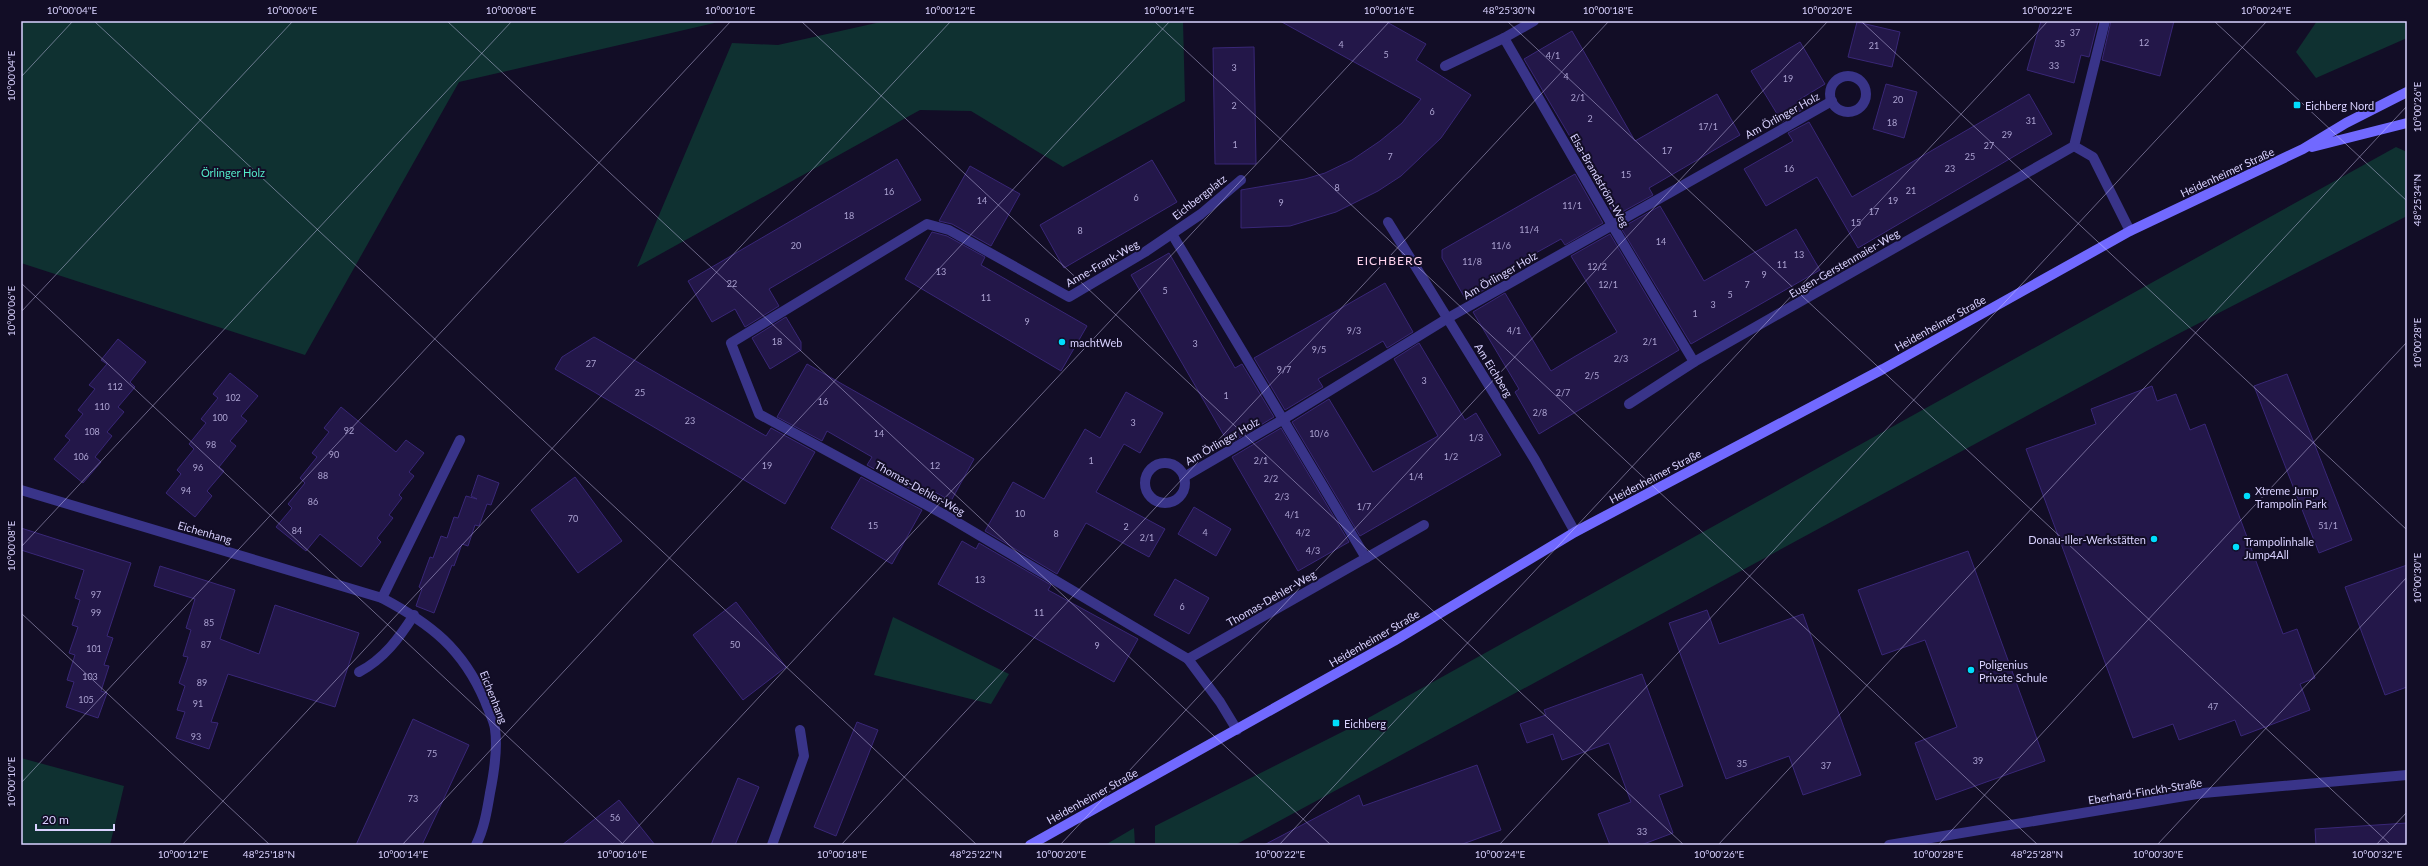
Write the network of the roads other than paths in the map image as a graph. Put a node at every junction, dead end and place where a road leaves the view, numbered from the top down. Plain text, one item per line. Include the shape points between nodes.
1 (1534, 21) edge
2 (2105, 21) edge
3 (1504, 38) junction
4 (1445, 66) dead end
5 (2407, 92) edge
6 (1832, 101) dead end
7 (2407, 124) edge
8 (2074, 146) junction
9 (2303, 149) junction
10 (1241, 180) dead end
11 (1388, 222) dead end
12 (1612, 225) junction
13 (2130, 231) junction
14 (1172, 234) junction
15 (786, 308) joint
16 (1448, 318) junction
17 (1694, 362) junction
18 (1629, 404) dead end
19 (1282, 420) junction
20 (460, 440) dead end
21 (1184, 477) junction
22 (21, 490) edge
23 (1424, 525) dead end
24 (1575, 532) junction
25 (1366, 558) junction
26 (382, 598) junction
27 (414, 615) junction
28 (1188, 659) junction
29 (360, 672) dead end
30 (800, 730) dead end
31 (1236, 730) junction
32 (2407, 775) edge
33 (476, 845) edge
34 (772, 845) edge
35 (1030, 845) edge
36 (1889, 845) edge

1 - 3 street
2 - 8 street
3 - 4 street
3 - 12 street, Elsa-Brandström-Weg
5 - 9 main road, Heidenheimer Straße
6 - 12 street, Am Örlinger Holz
7 - 9 main road, Heidenheimer Straße
8 - 13 street via 2093,157
8 - 17 street, Eugen-Gerstenmaier-Weg
9 - 13 main road, Heidenheimer Straße
10 - 14 street, Eichbergplatz
11 - 16 street, Am Eichberg
12 - 16 street, Am Örlinger Holz
12 - 17 street, Elsa-Brandström-Weg
13 - 24 main road, Heidenheimer Straße via 1883,369
14 - 15 street, Anne-Frank-Weg via 1069,297 949,230 927,224
14 - 19 street
15 - 28 street, Thomas-Dehler-Weg via 731,343 759,414 945,516
16 - 19 street, Am Örlinger Holz
16 - 24 street, Am Eichberg via 1535,460
17 - 18 street, Eugen-Gerstenmaier-Weg
19 - 21 street, Am Örlinger Holz
19 - 25 street
20 - 26 street
21 - 21 street, Am Örlinger Holz via 1185,488 1182,495 1170,503 1157,503 1146,492 1144,479 1153,466 1164,462 1174,465
22 - 26 street, Eichenhang
23 - 25 street, Thomas-Dehler-Weg
24 - 31 main road, Heidenheimer Straße via 1394,641
25 - 28 street, Thomas-Dehler-Weg
26 - 27 street, Eichenhang
27 - 29 street via 393,646 373,665
27 - 33 street, Eichenhang via 434,629 466,664 477,683 495,729 494,772 482,833
28 - 31 street, Thomas-Dehler-Weg via 1220,702
30 - 34 street via 804,756
31 - 35 main road, Heidenheimer Straße
32 - 36 street, Eberhard-Finckh-Straße via 2203,793

